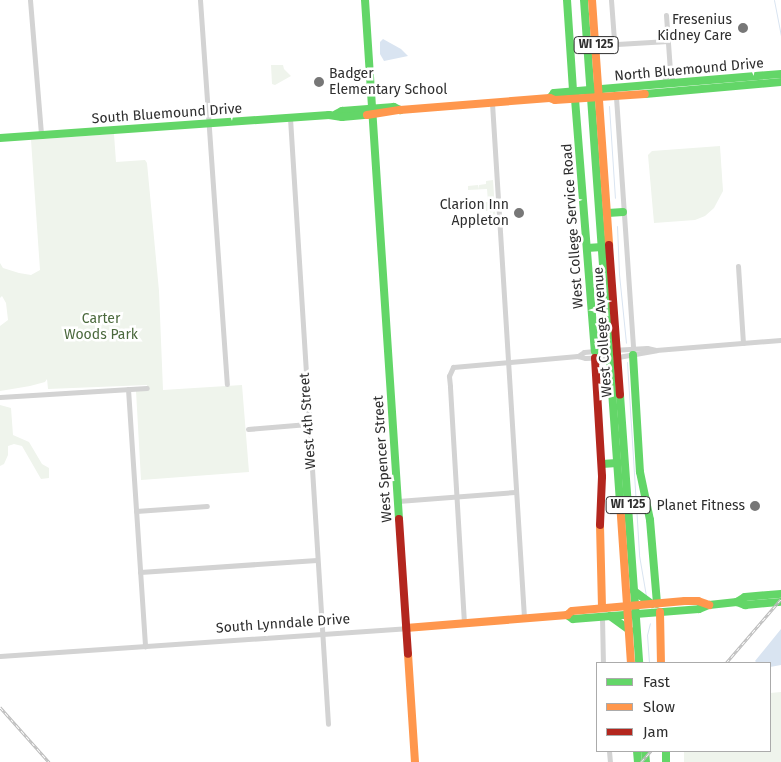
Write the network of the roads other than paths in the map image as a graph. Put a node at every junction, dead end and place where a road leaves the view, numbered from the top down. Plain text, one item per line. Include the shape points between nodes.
1 (30, 0) edge
2 (200, 0) edge
3 (365, 0) edge
4 (567, 0) edge
5 (584, 0) edge
6 (592, 0) edge
7 (611, 0) edge
8 (666, 15) dead end
9 (668, 41) junction
10 (670, 71) junction
11 (781, 74) edge
12 (673, 82) junction
13 (781, 82) edge
14 (662, 84) junction
15 (595, 94) junction
16 (648, 94) junction
17 (574, 95) junction
18 (616, 97) junction
19 (492, 103) junction
20 (374, 112) junction
21 (290, 118) junction
22 (210, 123) junction
23 (41, 136) junction
24 (0, 138) edge
25 (623, 212) junction
26 (608, 213) junction
27 (602, 247) junction
28 (587, 248) junction
29 (738, 266) dead end
30 (781, 340) edge
31 (743, 343) junction
32 (633, 352) junction
33 (595, 354) junction
34 (613, 354) junction
35 (507, 362) junction
36 (227, 384) dead end
37 (147, 388) dead end
38 (128, 389) junction
39 (0, 397) edge
40 (308, 424) junction
41 (248, 429) dead end
42 (617, 463) junction
43 (602, 464) junction
44 (515, 492) junction
45 (457, 497) junction
46 (398, 501) junction
47 (207, 506) dead end
48 (136, 510) junction
49 (317, 560) junction
50 (140, 572) junction
51 (634, 590) junction
52 (781, 594) edge
53 (737, 602) junction
54 (781, 602) edge
55 (657, 607) junction
56 (631, 610) junction
57 (604, 614) junction
58 (524, 618) junction
59 (464, 623) junction
60 (406, 628) junction
61 (629, 630) junction
62 (322, 634) junction
63 (145, 646) junction
64 (0, 656) edge
65 (603, 662) edge
66 (631, 662) edge
67 (639, 662) edge
68 (661, 662) edge
69 (328, 724) dead end
70 (415, 762) edge

1 - 23 street
2 - 22 street
3 - 20 main road, West Spencer Street via 371,74 375,80
4 - 17 main road, West College Service Road
5 - 15 main road, West College Avenue / WI 125
6 - 15 main road, West College Avenue / WI 125
7 - 9 street via 617,44
8 - 9 street
9 - 10 street
10 - 12 street
10 - 14 street
11 - 12 main road, North Bluemound Drive
12 - 14 main road, North Bluemound Drive
12 - 16 main road via 670,88
13 - 16 main road, North Bluemound Drive
14 - 15 main road, North Bluemound Drive
15 - 17 main road, South Bluemound Drive
15 - 18 main road, North Bluemound Drive
15 - 26 main road, West College Avenue / WI 125
15 - 27 main road, West College Avenue / WI 125
16 - 18 main road, North Bluemound Drive
17 - 19 main road, South Bluemound Drive via 554,93 550,98
17 - 28 main road, West College Service Road
18 - 25 street
19 - 20 main road, South Bluemound Drive via 395,113
19 - 35 street
20 - 21 main road, South Bluemound Drive via 342,117 336,114
20 - 46 main road, West Spencer Street
21 - 22 main road, South Bluemound Drive
21 - 40 street, West 4th Street
22 - 23 main road, South Bluemound Drive
22 - 36 street
23 - 24 main road, South Bluemound Drive
25 - 26 main road
25 - 32 street
26 - 34 main road, West College Avenue / WI 125
27 - 28 main road
27 - 34 main road, West College Avenue / WI 125
28 - 33 main road, West College Service Road
29 - 31 street
30 - 31 street
31 - 32 street
32 - 34 street
32 - 55 main road via 640,472 650,520
33 - 34 street
33 - 35 street
33 - 43 main road, West College Service Road
34 - 42 main road, West College Avenue / WI 125
34 - 51 main road, West College Avenue / WI 125
35 - 44 street
35 - 45 street via 453,367 449,381
37 - 38 street
38 - 39 street
38 - 48 street
40 - 41 street
40 - 49 street, West 4th Street
42 - 43 main road
42 - 56 main road, West College Avenue / WI 125
43 - 57 main road, West College Service Road via 600,526
44 - 45 street
44 - 58 street
45 - 46 street
45 - 59 street
46 - 60 main road, West Spencer Street
47 - 48 street
48 - 50 street
49 - 50 street
49 - 62 street, West 4th Street
50 - 63 street
51 - 55 main road
51 - 56 main road, West College Avenue / WI 125
52 - 53 main road via 745,597
53 - 54 main road via 746,605
53 - 55 main road, South Lynndale Drive via 708,605 698,601
55 - 56 main road, South Lynndale Drive
55 - 68 main road
56 - 57 main road, South Lynndale Drive
56 - 61 main road, West College Avenue / WI 125
56 - 67 main road, West College Avenue / WI 125
57 - 58 main road, South Lynndale Drive via 572,611 567,615
57 - 61 main road
57 - 65 street, West College Service Road
58 - 59 main road, South Lynndale Drive
59 - 60 main road, South Lynndale Drive
60 - 62 street, South Lynndale Drive
60 - 70 main road, West Spencer Street
61 - 66 main road, West College Avenue / WI 125
62 - 63 street, South Lynndale Drive
62 - 69 street, West 4th Street
63 - 64 street, South Lynndale Drive

